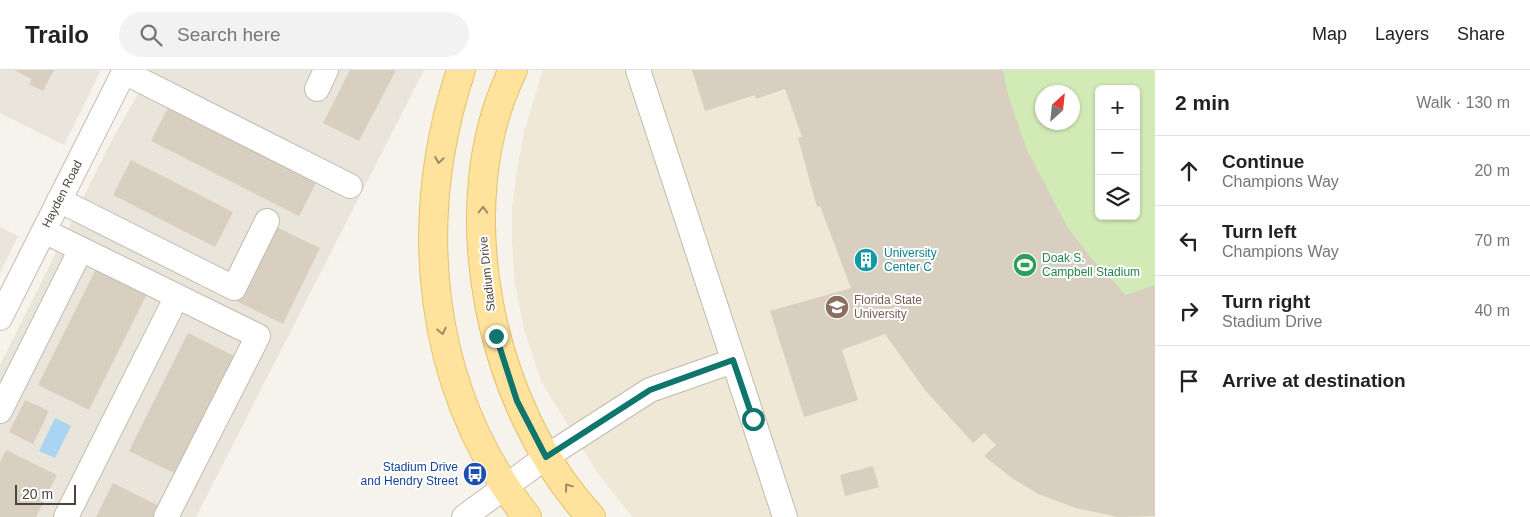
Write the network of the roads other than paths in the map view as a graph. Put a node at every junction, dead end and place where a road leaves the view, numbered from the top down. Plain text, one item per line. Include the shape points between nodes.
1 (461, 70) edge
2 (513, 70) edge
3 (638, 70) edge
4 (124, 71) edge
5 (350, 186) dead end
6 (59, 200) junction
7 (267, 221) dead end
8 (44, 231) junction
9 (80, 249) junction
10 (177, 296) junction
11 (0, 318) edge
12 (733, 360) junction
13 (0, 412) edge
14 (546, 457) junction
15 (506, 487) junction
16 (66, 517) edge
17 (166, 517) edge
18 (464, 517) edge
19 (526, 517) edge
20 (591, 517) edge
21 (785, 517) edge

1 -> 15 main road via 442,137 436,174 432,246 435,283 455,384 468,418
14 -> 2 main road, Stadium Drive via 525,419 506,370 488,301 484,267 483,212 487,159 503,90
3 - 12 street
4 - 5 street
4 - 6 street, Hayden Road
6 - 7 street via 234,288
6 - 8 street, Hayden Road
8 - 9 street
8 - 11 street, Hayden Road
9 - 10 street
9 - 13 street
10 - 16 street
10 - 17 street via 258,336
12 - 14 street via 650,390
12 - 21 street
14 - 15 street
20 -> 14 main road, Stadium Drive
15 - 18 street
15 - 19 main road

